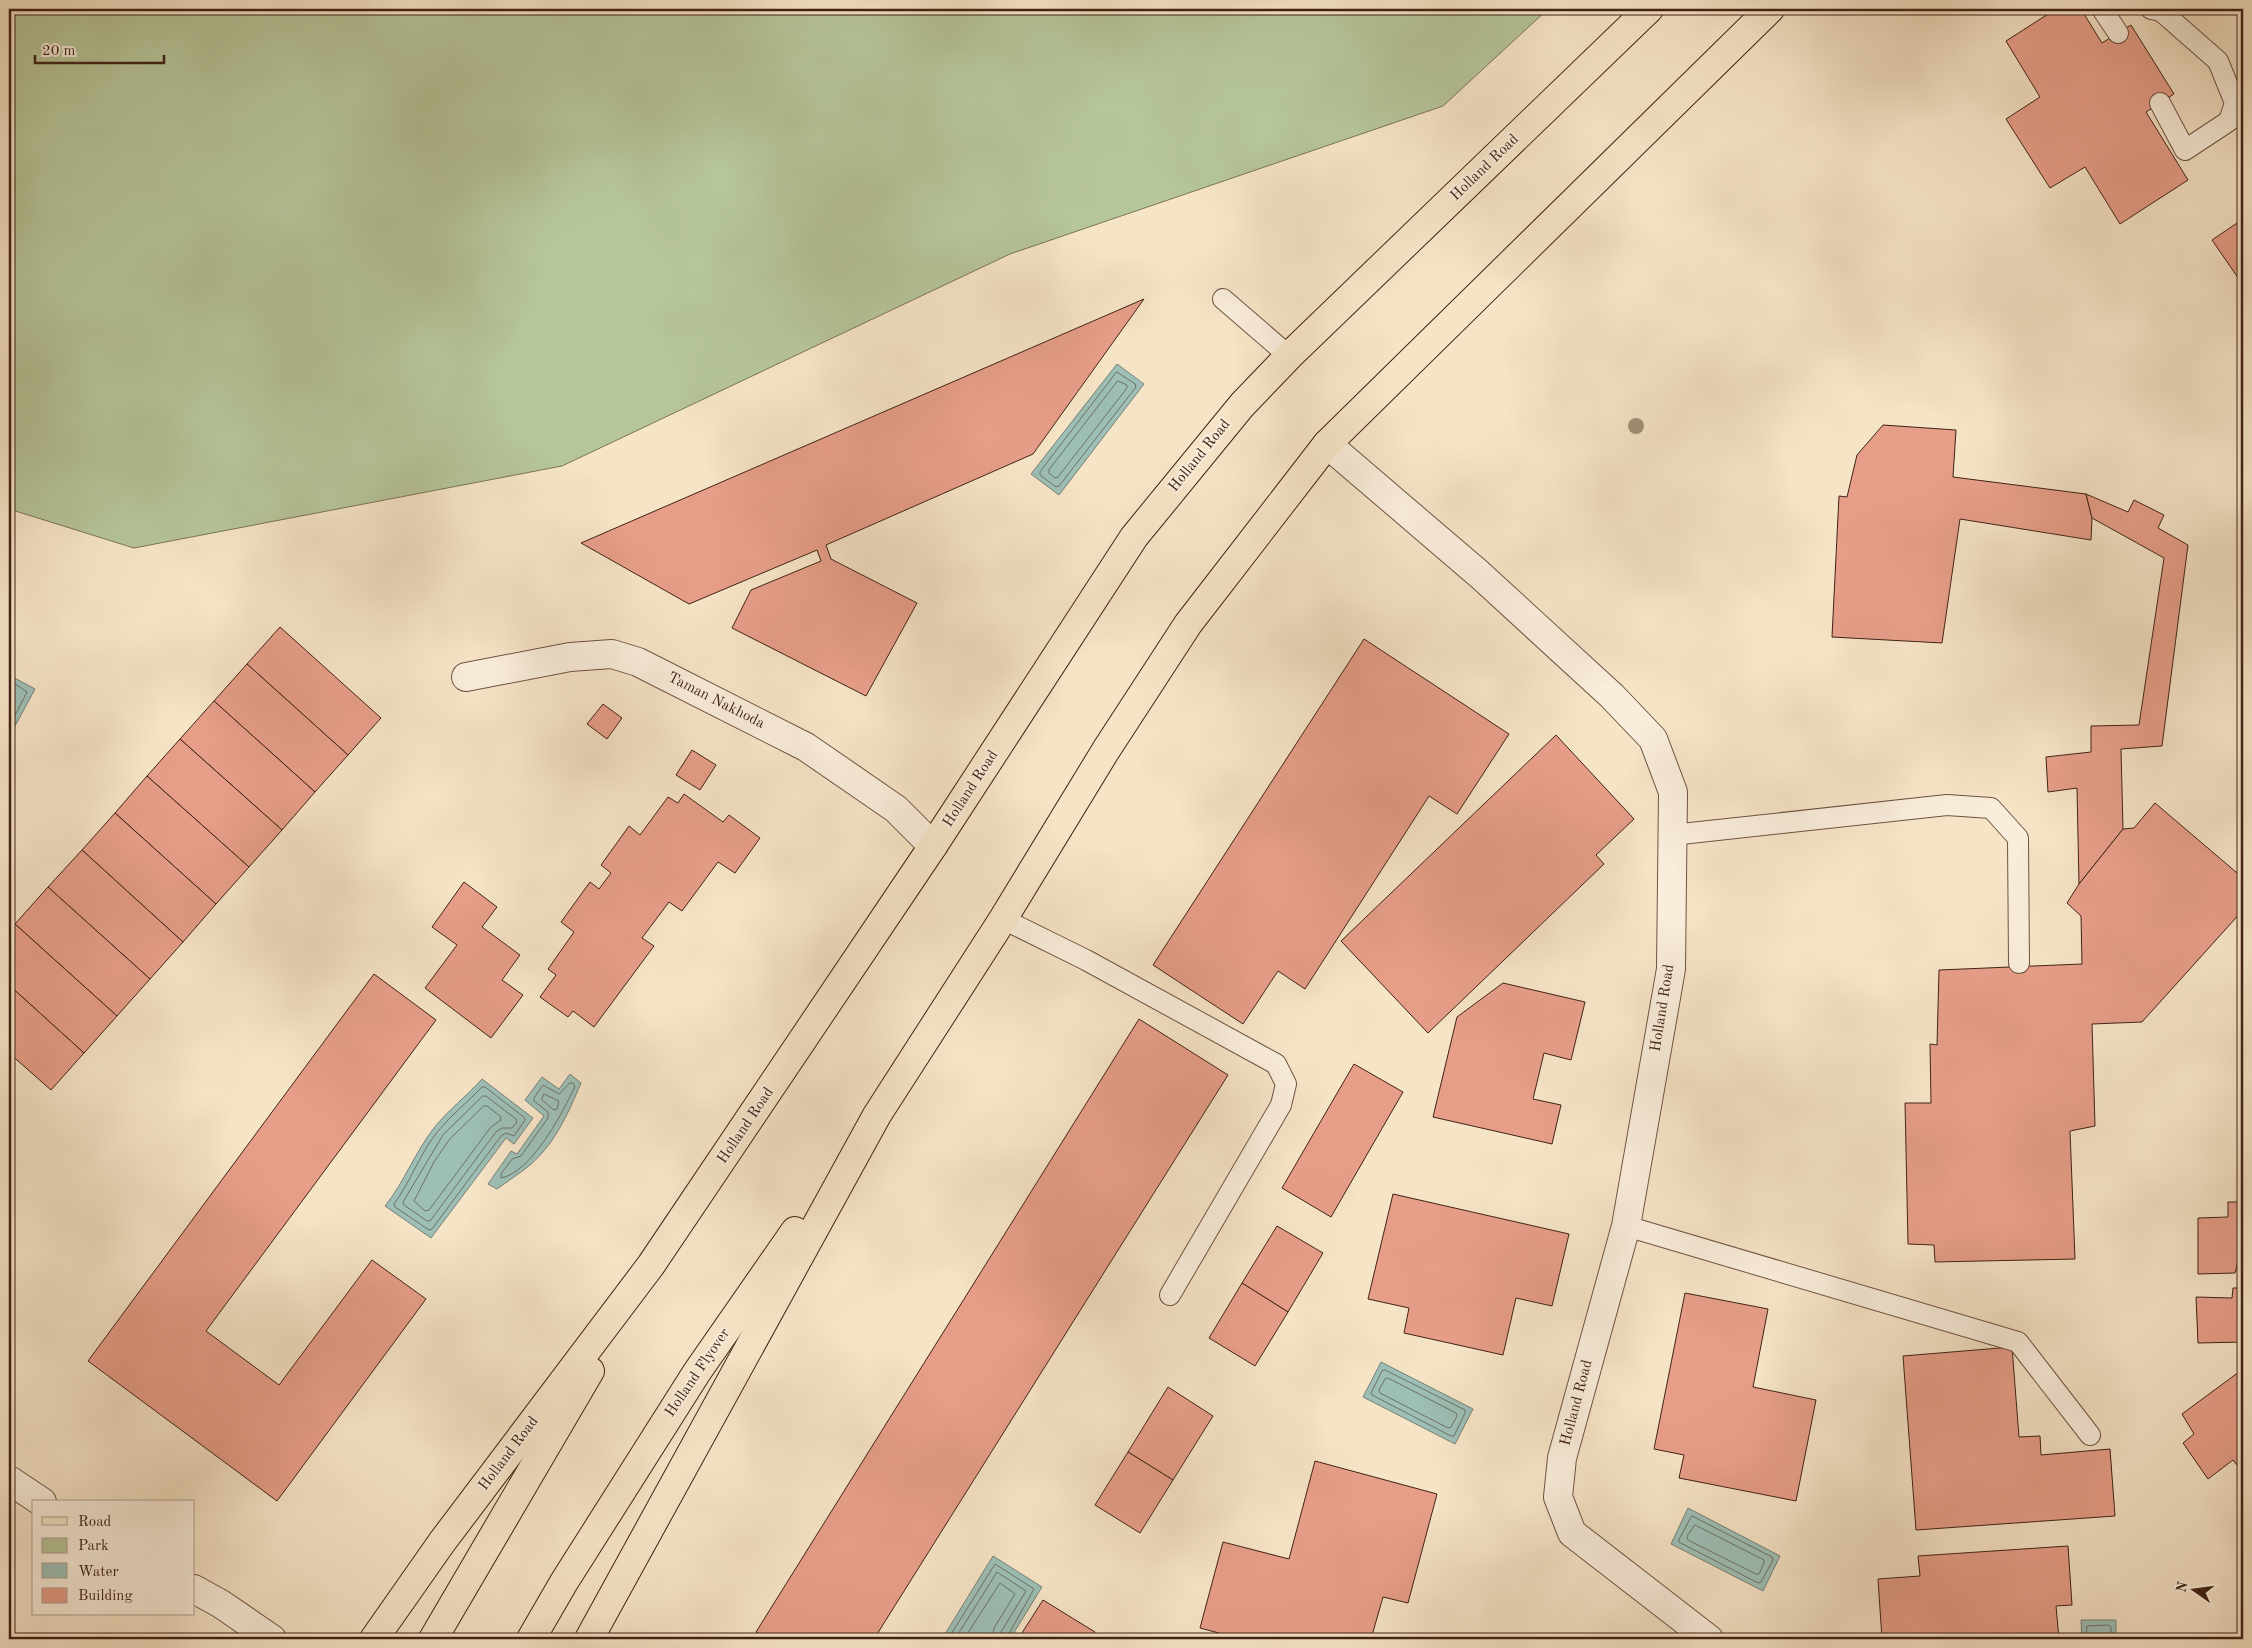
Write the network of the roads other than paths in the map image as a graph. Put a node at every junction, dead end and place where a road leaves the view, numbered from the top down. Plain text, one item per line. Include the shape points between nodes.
1 (1649, 9) edge
2 (1770, 9) edge
3 (2102, 9) edge
4 (2151, 9) edge
5 (2118, 33) dead end
6 (2160, 103) dead end
7 (1223, 300) dead end
8 (1288, 356) junction
9 (1327, 444) junction
10 (466, 677) dead end
11 (1672, 835) junction
12 (934, 846) junction
13 (1003, 919) junction
14 (2019, 963) dead end
15 (877, 1115) junction
16 (1626, 1226) junction
17 (652, 1265) junction
18 (1170, 1295) dead end
19 (2090, 1435) dead end
20 (9, 1480) edge
21 (39, 1500) edge
22 (195, 1590) edge
23 (272, 1639) edge
24 (374, 1639) edge
25 (433, 1639) edge
26 (530, 1639) edge
27 (589, 1639) edge
28 (1709, 1639) edge

1 - 8 main road, Holland Road
2 - 9 main road
3 - 5 lane
4 - 6 lane via 2161,11 2218,61 2235,103 2229,121 2186,150
7 - 8 lane
8 - 12 main road, Holland Road via 1242,405 1134,537
9 - 11 street, Holland Road via 1479,574 1612,696 1653,739 1673,792
9 - 13 main road via 1188,624 1106,750
10 - 12 street, Taman Nakhoda via 570,656 612,654 638,662 806,747 896,810
11 - 14 lane via 1947,806 1991,808 2018,838
11 - 16 street, Holland Road via 1671,969
12 - 17 main road, Holland Road
13 - 15 main road
13 - 18 lane via 1086,960 1276,1064 1286,1084 1281,1105
15 - 26 main road, Holland Flyover via 697,1372
15 - 27 main road
16 - 19 lane via 2018,1342
16 - 28 street, Holland Road via 1562,1458 1558,1497 1572,1533
17 - 24 main road, Holland Road via 442,1542
17 - 25 main road
20 - 21 street
22 - 23 street

